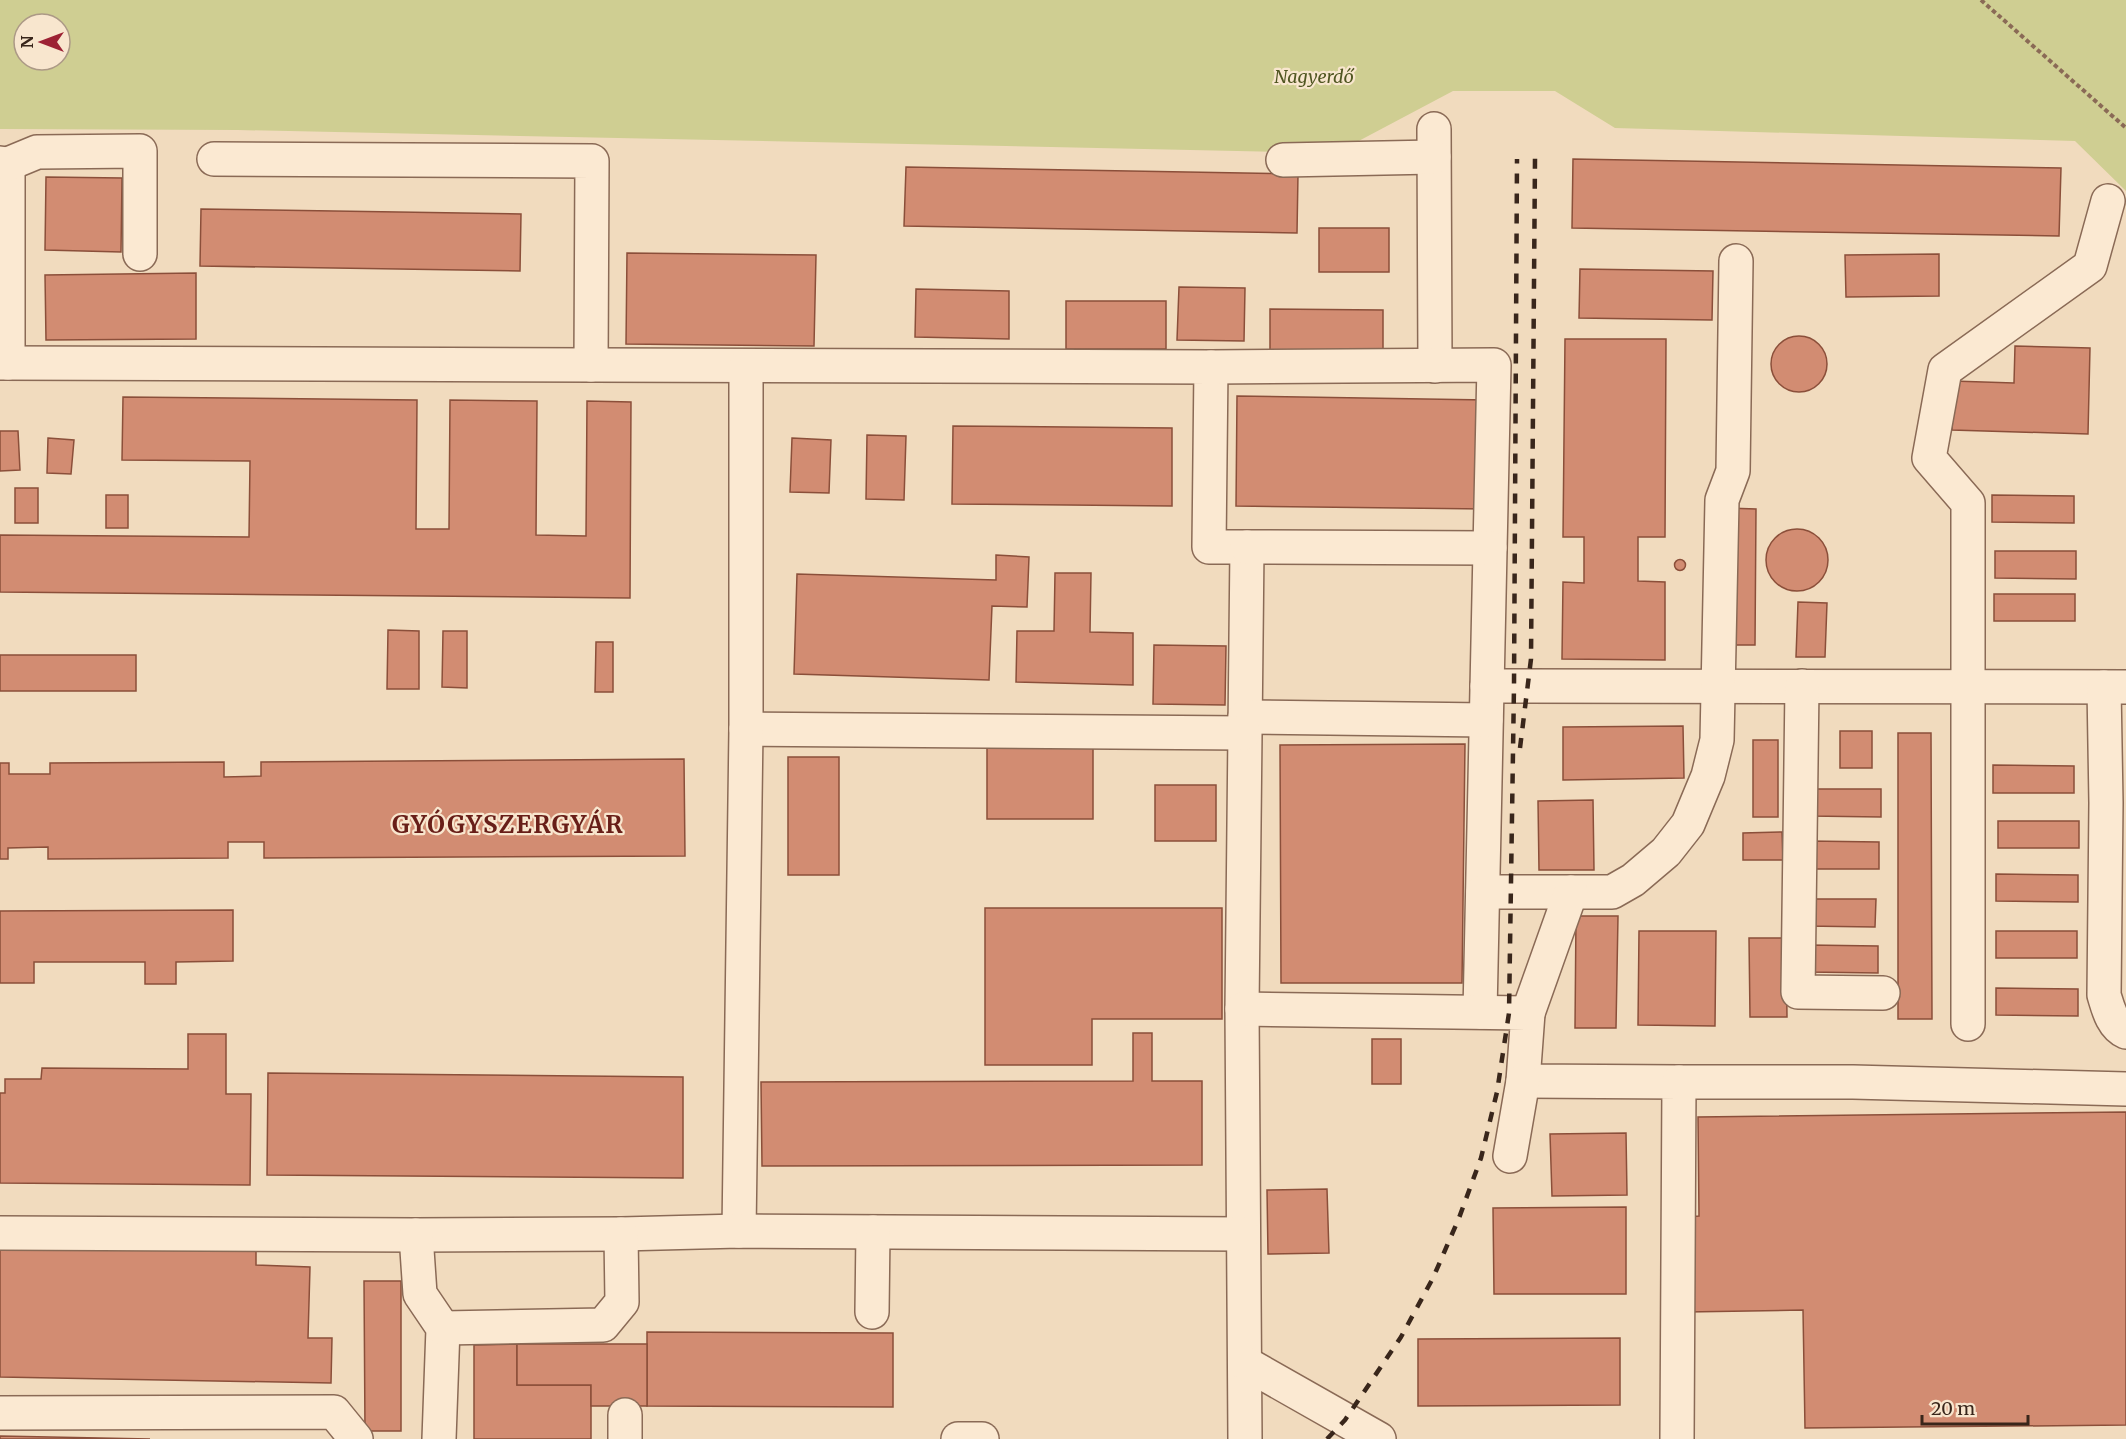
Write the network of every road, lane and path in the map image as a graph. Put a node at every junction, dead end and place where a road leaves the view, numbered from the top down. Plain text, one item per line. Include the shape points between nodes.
1 (1981, 0) edge
2 (2126, 128) edge
3 (214, 159) dead end
4 (1283, 160) dead end
5 (4, 164) edge
6 (2108, 201) dead end
7 (140, 254) dead end
8 (1736, 261) dead end
9 (4, 363) edge
10 (591, 365) junction
11 (746, 366) junction
12 (1435, 366) junction
13 (1211, 368) junction
14 (1247, 548) junction
15 (1490, 548) junction
16 (1487, 686) junction
17 (1719, 686) junction
18 (1802, 686) junction
19 (1967, 686) junction
20 (2115, 687) edge
21 (1486, 720) junction
22 (1244, 725) junction
23 (746, 729) junction
24 (2116, 812) edge
25 (1483, 892) junction
26 (1571, 892) junction
27 (1884, 993) dead end
28 (1242, 1009) junction
29 (1480, 1012) junction
30 (1528, 1012) junction
31 (1968, 1024) dead end
32 (2126, 1032) edge
33 (1523, 1082) junction
34 (1679, 1082) junction
35 (2126, 1089) edge
36 (1510, 1156) dead end
37 (739, 1231) junction
38 (873, 1232) junction
39 (0, 1233) edge
40 (621, 1234) junction
41 (1243, 1234) junction
42 (416, 1235) junction
43 (872, 1312) dead end
44 (443, 1328) junction
45 (1245, 1363) junction
46 (0, 1413) edge
47 (356, 1439) edge
48 (440, 1439) edge
49 (958, 1439) edge
50 (982, 1439) edge
51 (1245, 1439) edge
52 (1378, 1439) edge
53 (1677, 1439) edge

1 - 2 path
3 - 10 lane via 592,161
4 - 12 lane via 1434,143
5 - 7 lane via 37,152 140,151
5 - 9 lane
6 - 19 lane via 2090,266 1945,370 1929,458 1968,503
8 - 17 lane via 1733,471 1722,500
9 - 10 lane
10 - 11 lane
11 - 13 lane
11 - 23 lane
12 - 13 lane
12 - 15 lane via 1494,365
13 - 14 lane via 1209,548
14 - 15 lane
14 - 22 lane
15 - 16 lane
16 - 17 lane
16 - 21 lane
17 - 18 lane
17 - 26 lane via 1717,740 1708,776 1688,824 1666,852 1634,880 1612,892
18 - 19 lane
18 - 27 lane via 1798,992
19 - 20 lane
19 - 31 lane
20 - 24 lane
21 - 22 lane
21 - 25 lane
22 - 23 lane
22 - 28 lane
23 - 37 lane
24 - 32 lane via 2104,995 2111,1017
25 - 26 lane
25 - 29 lane
26 - 30 lane
28 - 29 lane
28 - 41 lane
29 - 30 lane
30 - 33 lane
33 - 34 lane
33 - 36 lane
34 - 35 lane
34 - 53 lane
37 - 38 lane
37 - 40 lane
38 - 41 lane
38 - 43 lane
39 - 42 lane
40 - 42 lane
40 - 44 lane via 622,1302 603,1325
41 - 45 lane
42 - 44 lane via 420,1294
44 - 48 lane
45 - 51 lane
45 - 52 lane
46 - 47 lane via 334,1412
49 - 50 lane

